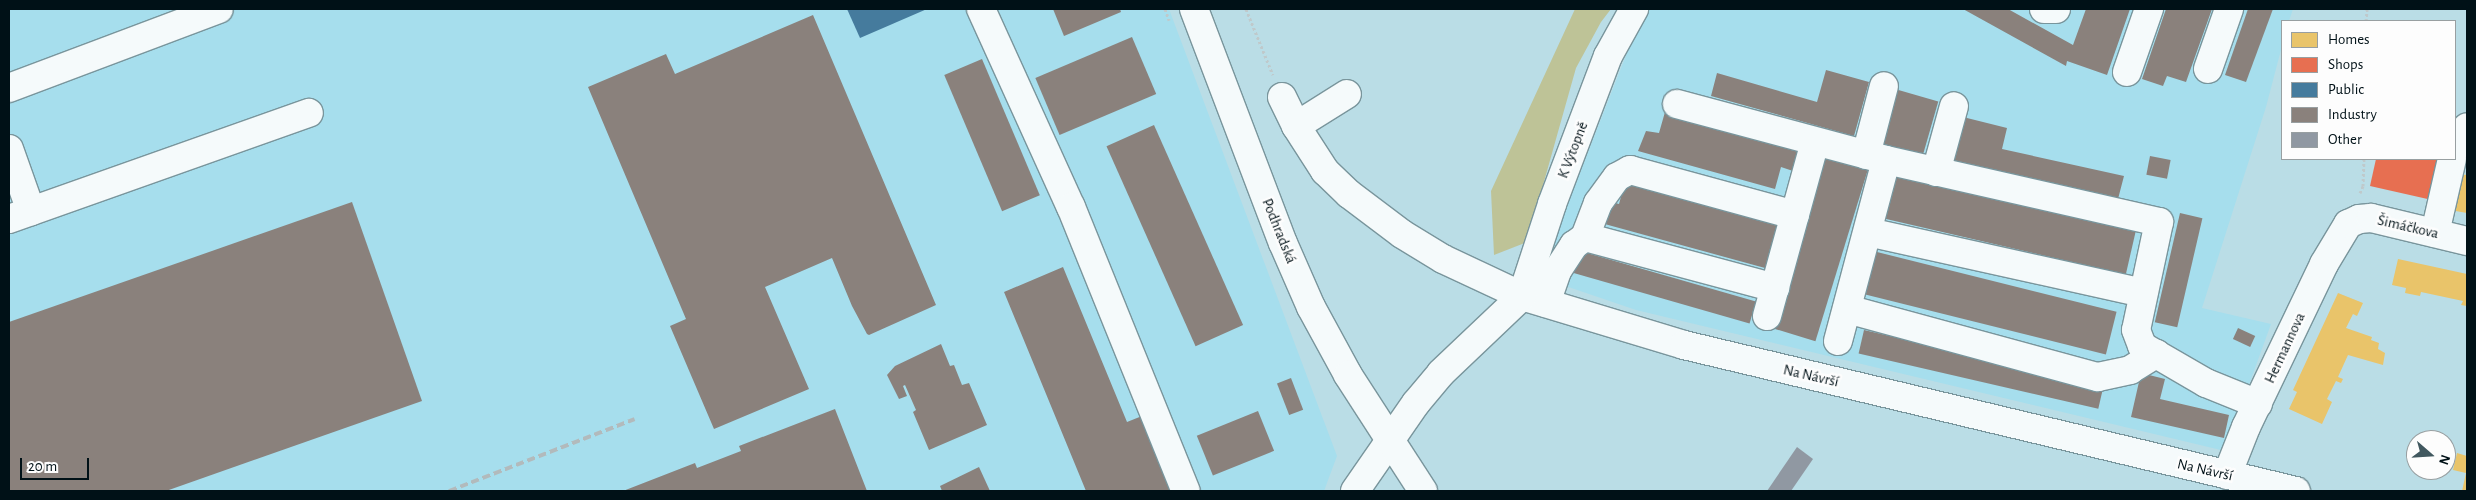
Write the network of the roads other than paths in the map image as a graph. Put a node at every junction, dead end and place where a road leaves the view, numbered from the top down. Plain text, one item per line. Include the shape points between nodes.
1 (219, 9) edge
2 (981, 9) edge
3 (1194, 9) edge
4 (1634, 9) edge
5 (2044, 9) edge
6 (2056, 9) edge
7 (2149, 9) edge
8 (2229, 9) edge
9 (2208, 69) dead end
10 (2127, 72) dead end
11 (1884, 86) dead end
12 (9, 88) edge
13 (1347, 94) dead end
14 (1282, 97) road end
15 (1677, 104) dead end
16 (1954, 106) dead end
17 (309, 113) dead end
18 (1296, 126) junction
19 (2467, 127) edge
20 (1815, 142) junction
21 (2456, 146) edge
22 (9, 149) edge
23 (1876, 157) junction
24 (2452, 160) edge
25 (1936, 172) junction
26 (20, 215) edge
27 (1795, 215) junction
28 (2348, 224) joint
29 (1868, 232) junction
30 (2435, 233) junction
31 (1585, 237) junction
32 (2467, 241) edge
33 (1775, 288) junction
34 (2143, 293) junction
35 (1534, 299) junction
36 (1847, 309) junction
37 (1767, 316) dead end
38 (1838, 341) dead end
39 (2156, 354) junction
40 (2258, 404) junction
41 (1390, 442) junction
42 (2227, 475) junction
43 (1186, 491) edge
44 (1355, 491) edge
45 (1423, 491) edge
46 (2296, 491) edge

1 - 12 street
2 - 43 street via 1071,207
3 - 41 street, Podhradská via 1283,243 1311,307
4 - 35 street, K Výtopně via 1608,56 1552,204
5 - 6 street
7 - 10 street
8 - 9 street
11 - 23 street
13 - 18 street
14 - 18 street, Na Návrší
15 - 20 street
16 - 25 street
17 - 26 street
18 - 35 street, Na Návrší via 1325,171 1379,218 1443,259
19 - 21 street
20 - 23 street
20 - 27 street
22 - 26 street
23 - 25 street
23 - 29 street
24 - 30 street
25 - 34 street via 2159,222
27 - 31 street via 1630,170 1617,176 1598,203
27 - 33 street
28 - 30 street, Šimáčkova via 2371,218
28 - 40 street, Hermannova via 2324,264
29 - 34 street
29 - 36 street
30 - 32 street, Šimáčkova
31 - 33 street
31 - 35 street via 1574,245
33 - 37 street
34 - 39 street via 2136,330 2142,346
35 - 41 street via 1441,373 1416,402
35 - 42 street, Na Návrší via 1684,345
36 - 38 street
36 - 39 street via 2098,376 2130,370
39 - 40 street via 2206,384
40 - 42 street, Hermannova
41 - 44 street
41 - 45 street, Podhradská
42 - 46 street, Na Návrší

